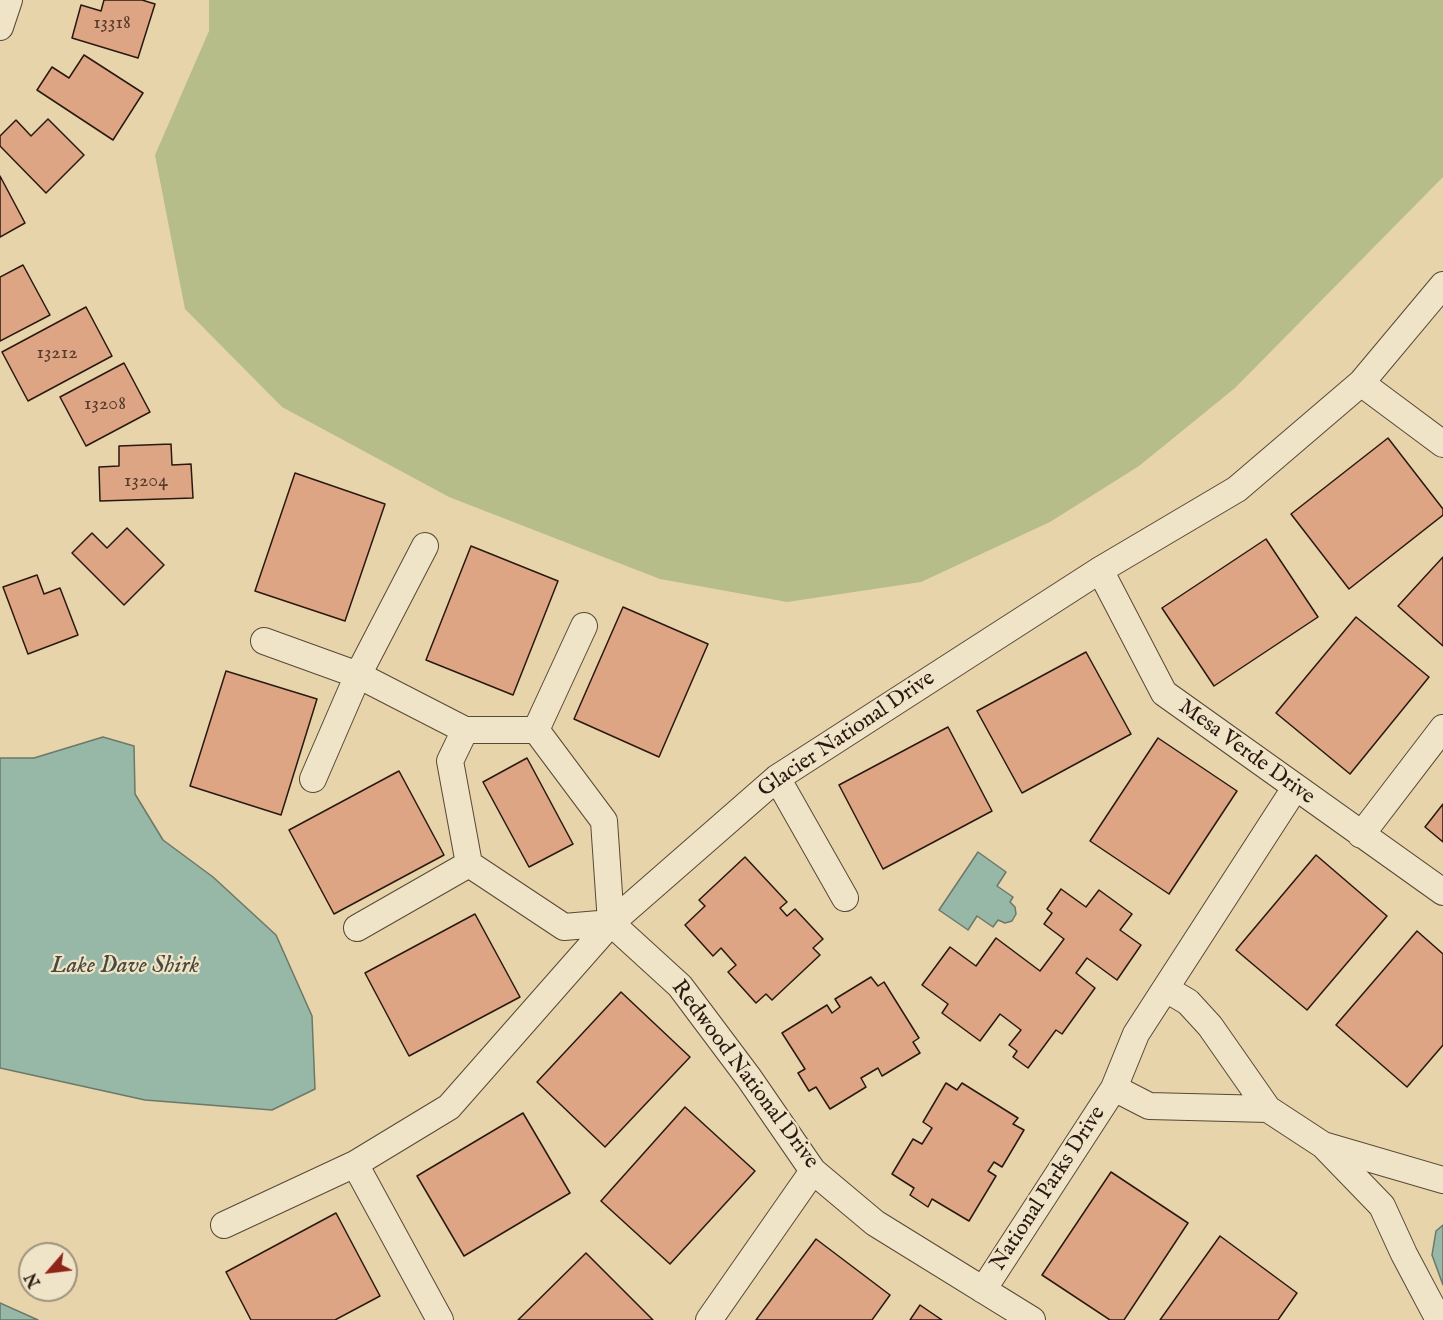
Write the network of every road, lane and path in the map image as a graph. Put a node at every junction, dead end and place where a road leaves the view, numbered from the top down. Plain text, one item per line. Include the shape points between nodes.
1 (9, 0) edge
2 (0, 27) edge
3 (1443, 285) edge
4 (1361, 383) junction
5 (1443, 444) edge
6 (425, 546) dead end
7 (1100, 570) junction
8 (584, 626) dead end
9 (264, 641) dead end
10 (358, 675) junction
11 (1443, 728) edge
12 (465, 730) junction
13 (536, 730) junction
14 (777, 778) junction
15 (313, 779) dead end
16 (1295, 788) junction
17 (1361, 835) junction
18 (469, 864) junction
19 (1443, 892) edge
20 (844, 898) dead end
21 (610, 923) junction
22 (357, 928) dead end
23 (1166, 989) junction
24 (1114, 1088) junction
25 (1268, 1109) junction
26 (1323, 1145) junction
27 (355, 1164) junction
28 (813, 1171) junction
29 (1443, 1180) edge
30 (224, 1225) dead end
31 (983, 1290) junction
32 (440, 1320) edge
33 (709, 1320) edge
34 (1032, 1320) edge
35 (1439, 1320) edge

1 - 2 street
3 - 4 street, Glacier National Drive
4 - 5 street
4 - 7 street, Glacier National Drive via 1237,489
6 - 10 street
7 - 14 street, Glacier National Drive
7 - 16 street, Mesa Verde Drive via 1164,693
8 - 13 street
9 - 10 street
10 - 12 street
10 - 15 street
11 - 17 street
12 - 13 street
12 - 18 street via 450,761
13 - 21 street via 604,821
14 - 20 street
14 - 21 street, Glacier National Drive
16 - 17 street, Mesa Verde Drive
16 - 23 street, National Parks Drive
17 - 19 street, Mesa Verde Drive
18 - 21 street via 564,927
18 - 22 street
21 - 27 street, Glacier National Drive via 449,1107
21 - 28 street, Redwood National Drive via 680,986
23 - 24 street, National Parks Drive via 1136,1034
23 - 25 street via 1188,1002 1210,1026
24 - 25 street, National Parks Drive via 1149,1106
24 - 31 street, National Parks Drive
25 - 26 street
26 - 29 street
26 - 35 street via 1382,1206
27 - 30 street, Glacier National Drive
27 - 32 street
28 - 31 street, Redwood National Drive via 876,1223
28 - 33 street
31 - 34 street, Redwood National Drive

